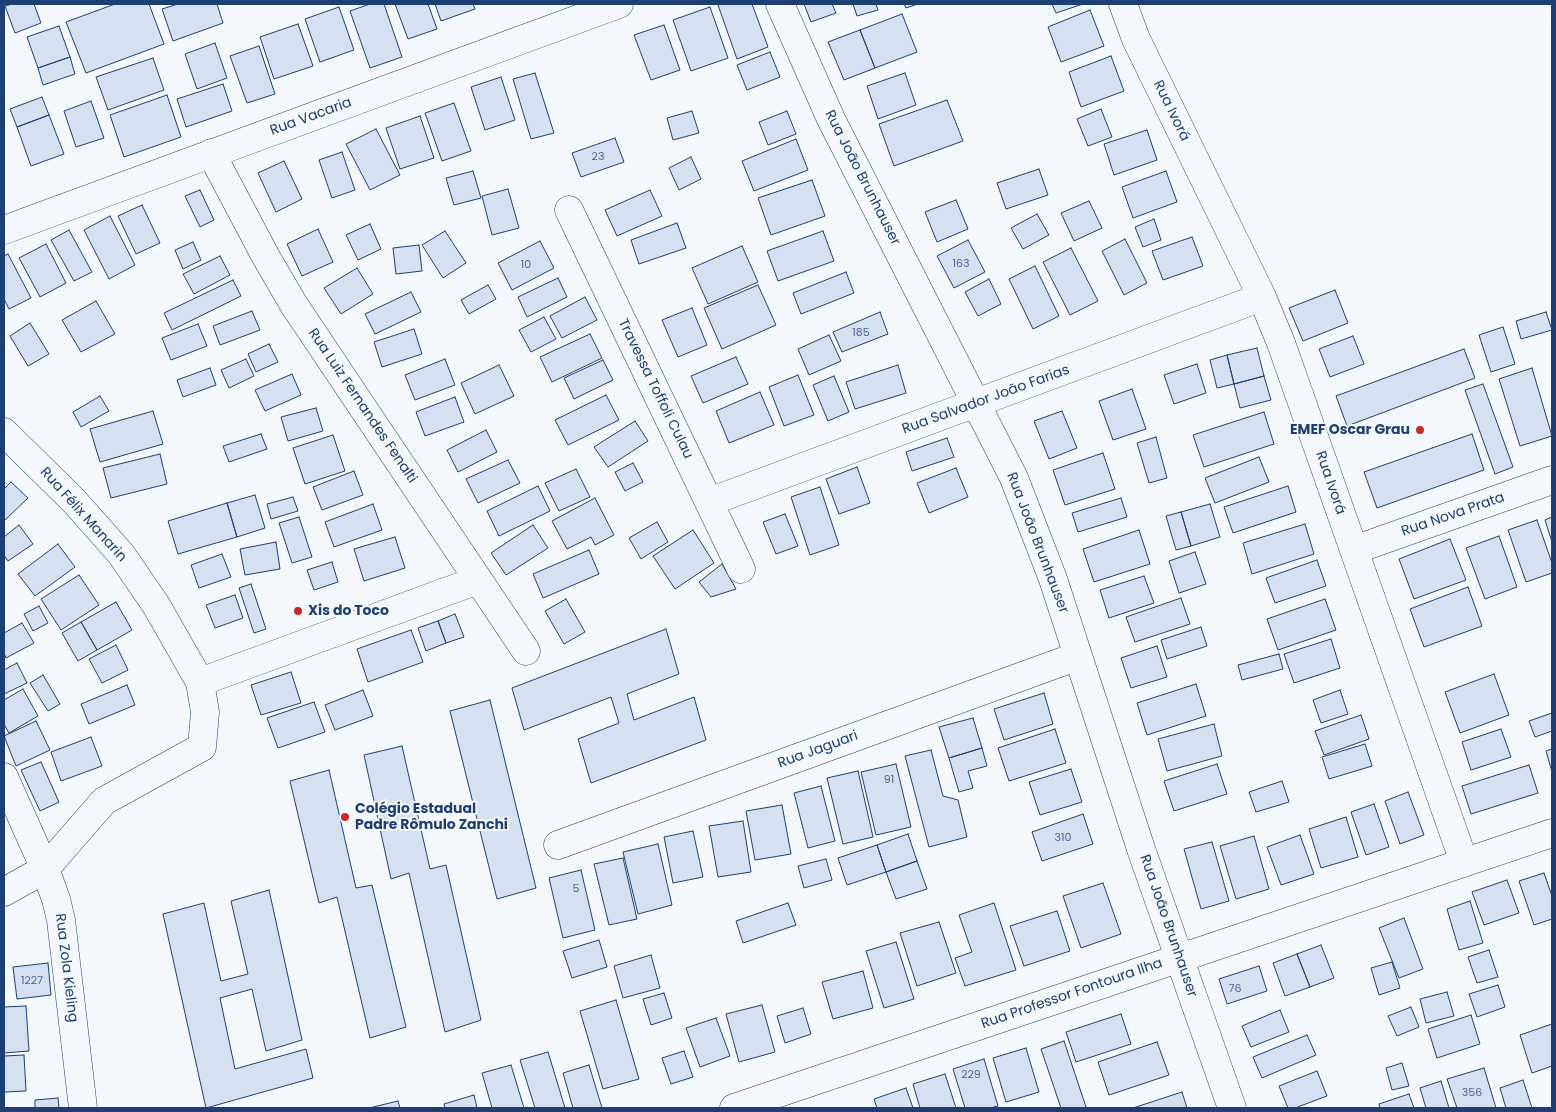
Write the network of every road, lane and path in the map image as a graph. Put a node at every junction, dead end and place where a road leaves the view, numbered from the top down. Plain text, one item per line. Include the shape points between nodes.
1 (619, 4) edge
2 (780, 4) edge
3 (1123, 4) edge
4 (211, 153) junction
5 (569, 210) dead end
6 (4, 230) edge
7 (1262, 297) junction
8 (978, 403) junction
9 (4, 432) edge
10 (1552, 480) edge
11 (710, 502) junction
12 (1354, 550) junction
13 (741, 569) dead end
14 (478, 580) junction
15 (526, 651) dead end
16 (1078, 656) junction
17 (200, 682) junction
18 (4, 777) edge
19 (1552, 833) edge
20 (558, 845) dead end
21 (1464, 862) junction
22 (45, 869) junction
23 (4, 892) edge
24 (1179, 958) junction
25 (83, 1108) edge
26 (734, 1108) edge
27 (1232, 1108) edge

1 - 4 street, Rua Vacaria
2 - 8 street, Rua João Brunhauser via 831,119
3 - 7 street, Rua Ivorá via 1136,39
4 - 6 street, Rua Vacaria
4 - 14 street, Rua Luiz Fernandes Fenalti via 294,305
5 - 11 street, Travessa Toffoli Culau
7 - 8 street, Rua Salvador João Farias
7 - 12 street, Rua Ivorá
8 - 11 street, Rua Salvador João Farias
8 - 16 street, Rua João Brunhauser via 1018,488
9 - 17 street, Rua Félix Manarin via 122,554
10 - 12 street, Rua Nova Prata
11 - 13 street, Travessa Toffoli Culau
12 - 21 street, Rua Ivorá
14 - 15 street, Rua Luiz Fernandes Fenalti
14 - 17 street
16 - 20 street, Rua Jaguari
16 - 24 street, Rua João Brunhauser
17 - 22 street, Rua Félix Manarin via 204,712 202,747 104,801
18 - 22 street, Rua Zola Kieling
19 - 21 street, Rua Professor Fontoura Ilha
21 - 24 street, Rua Professor Fontoura Ilha
22 - 23 street
22 - 25 street, Rua Zola Kieling via 61,920
24 - 26 street, Rua Professor Fontoura Ilha
24 - 27 street, Rua João Brunhauser

